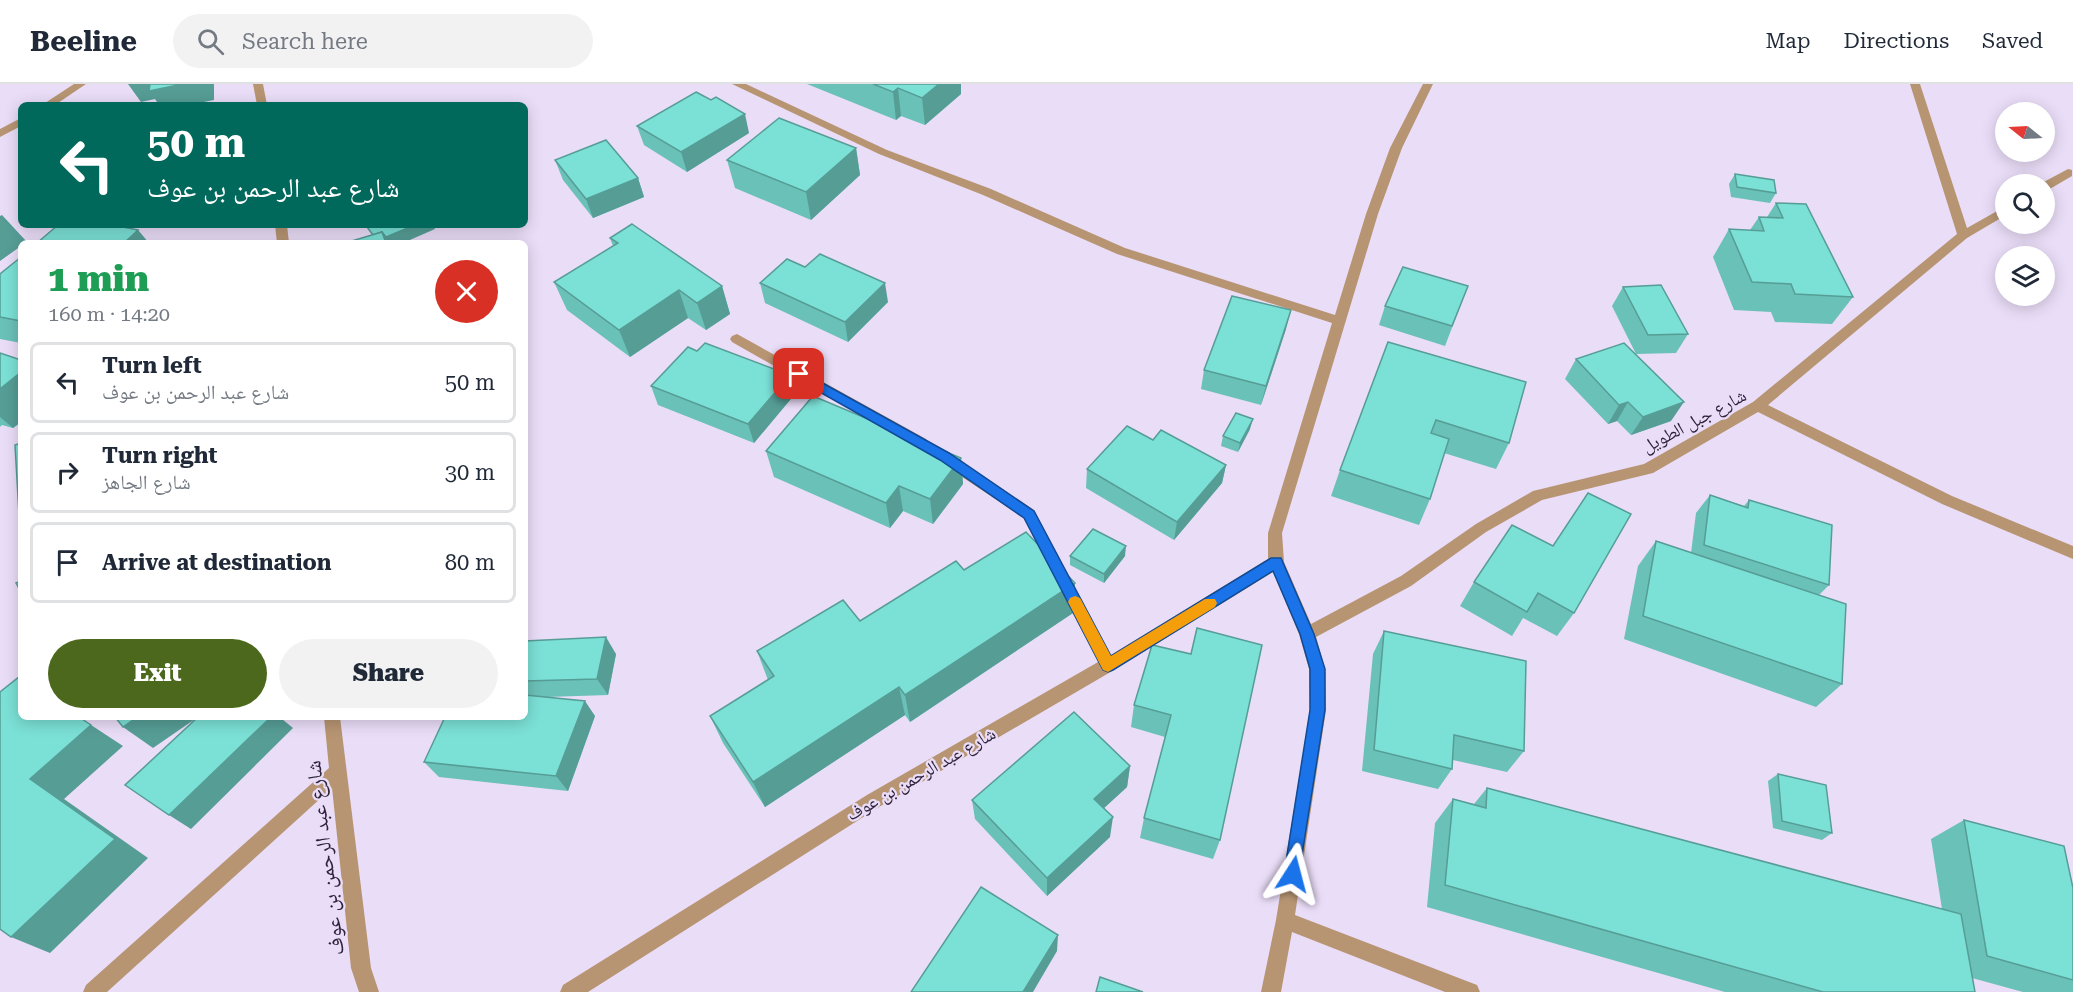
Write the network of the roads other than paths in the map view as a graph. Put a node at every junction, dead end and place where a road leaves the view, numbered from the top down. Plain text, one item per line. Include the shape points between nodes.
1 (81, 84) edge
2 (258, 84) edge
3 (737, 84) edge
4 (1428, 84) edge
5 (1916, 84) edge
6 (52, 102) edge
7 (261, 102) edge
8 (18, 123) edge
9 (0, 134) edge
10 (2068, 173) dead end
11 (2055, 181) edge
12 (1995, 216) edge
13 (1963, 235) junction
14 (1339, 321) junction
15 (737, 339) dead end
16 (1758, 406) junction
17 (2073, 553) edge
18 (1276, 562) junction
19 (1307, 634) junction
20 (1108, 665) junction
21 (332, 720) edge
22 (338, 771) junction
23 (1285, 920) junction
24 (93, 992) edge
25 (369, 992) edge
26 (570, 992) edge
27 (1271, 992) edge
28 (1470, 992) edge

1 - 6 street
2 - 7 street
3 - 14 street via 883,152 1121,250
4 - 14 street via 1396,148
5 - 13 street
8 - 9 street
10 - 11 street
12 - 13 street
13 - 16 street
14 - 18 street via 1275,533
15 - 20 street via 944,457 1029,514
16 - 17 street, شارع جبل الطويل via 1947,500
16 - 19 street, شارع جبل الطويل via 1648,469 1538,495 1481,528 1406,581
18 - 19 street
18 - 20 street, شارع عبد الرحمن بن عوف
19 - 23 street via 1317,669 1318,710
20 - 26 street, شارع عبد الرحمن بن عوف via 873,801
21 - 22 street, شارع عبد الرحمن بن عوف
22 - 24 street
22 - 25 street, شارع عبد الرحمن بن عوف via 361,968
23 - 27 street
23 - 28 street

